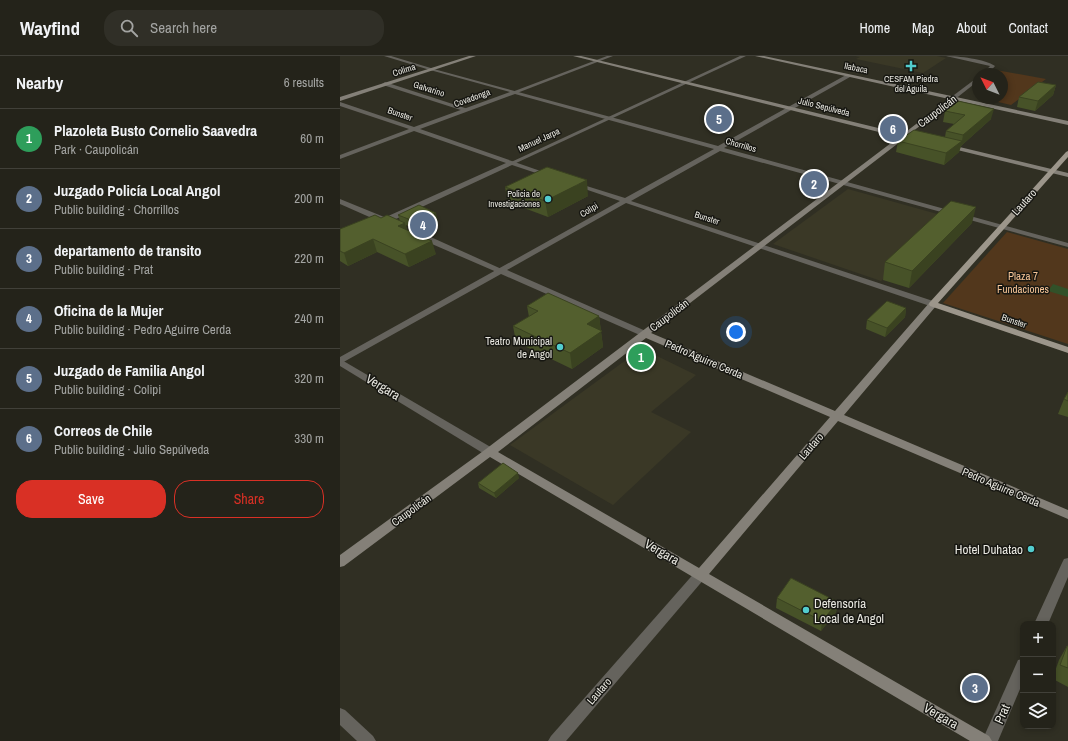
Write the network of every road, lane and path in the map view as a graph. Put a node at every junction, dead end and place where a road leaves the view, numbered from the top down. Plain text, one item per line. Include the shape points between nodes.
1 (386, 56) edge
2 (474, 56) edge
3 (575, 56) edge
4 (611, 56) edge
5 (744, 56) edge
6 (757, 56) edge
7 (948, 56) edge
8 (596, 61) junction
9 (993, 68) edge
10 (432, 69) junction
11 (848, 76) junction
12 (685, 82) junction
13 (385, 84) junction
14 (972, 84) edge
15 (515, 92) junction
16 (340, 98) edge
17 (952, 99) junction
18 (340, 104) edge
19 (790, 108) junction
20 (466, 110) junction
21 (607, 118) junction
22 (1068, 123) edge
23 (414, 129) junction
24 (904, 136) junction
25 (913, 138) edge
26 (943, 145) edge
27 (718, 148) junction
28 (1068, 153) edge
29 (340, 157) edge
30 (512, 163) junction
31 (1051, 171) junction
32 (1068, 175) edge
33 (554, 178) edge
34 (569, 182) edge
35 (842, 183) junction
36 (340, 201) edge
37 (623, 201) junction
38 (385, 221) junction
39 (376, 224) edge
40 (398, 227) edge
41 (1001, 227) junction
42 (412, 232) edge
43 (1068, 245) edge
44 (759, 246) junction
45 (502, 271) junction
46 (933, 304) junction
47 (645, 334) junction
48 (1068, 350) edge
49 (340, 362) edge
50 (837, 416) junction
51 (490, 452) junction
52 (1068, 515) edge
53 (340, 562) edge
54 (1068, 563) edge
55 (701, 574) junction
56 (1042, 621) edge
57 (1020, 672) edge
58 (340, 715) edge
59 (368, 741) edge
60 (556, 741) edge
61 (984, 741) edge
62 (990, 741) edge

1 - 10 street, Chorrillos
2 - 10 main road, Colima
3 - 8 main road, Julio Sepúlveda
4 - 8 street, Covadonga
5 - 12 street, Manuel Jarpa
6 - 11 main road, Ilabaca
7 - 9 street via 992,65
8 - 12 main road, Julio Sepúlveda
8 - 15 street, Covadonga
10 - 13 main road, Colima
10 - 15 street, Chorrillos
11 - 17 main road, Ilabaca
11 - 19 street, Colipi
12 - 19 main road, Julio Sepúlveda
12 - 21 street, Manuel Jarpa
13 - 16 main road, Colima
13 - 20 street, Galvarino
14 - 17 street, Caupolicán
15 - 20 street, Covadonga
15 - 21 street, Chorrillos
17 - 22 main road, Ilabaca
17 - 24 main road, Caupolicán
18 - 23 street, Bunster
19 - 24 main road, Julio Sepúlveda
19 - 27 street, Colipi
20 - 23 street, Covadonga
21 - 27 street, Chorrillos
21 - 30 street, Manuel Jarpa
23 - 29 street, Covadonga
23 - 30 street, Bunster
24 - 25 main road, Julio Sepúlveda
24 - 35 main road, Caupolicán
26 - 31 main road
27 - 35 street, Chorrillos
27 - 37 street, Colipi
28 - 31 main road, Lautaro
30 - 33 street, Bunster
30 - 38 street, Manuel Jarpa
31 - 32 main road
31 - 41 main road, Lautaro
34 - 37 street, Bunster
35 - 41 street, Chorrillos
35 - 44 main road, Caupolicán
36 - 38 street
37 - 44 street, Bunster
37 - 45 street, Colipi
38 - 39 street, Manuel Jarpa
38 - 40 street
41 - 43 street, Chorrillos
41 - 46 main road, Lautaro
42 - 45 street, Pedro Aguirre Cerda
44 - 46 street, Bunster
44 - 47 main road, Caupolicán
45 - 47 street, Pedro Aguirre Cerda
45 - 49 street, Colipi
46 - 48 main road, Bunster
46 - 50 main road, Lautaro
47 - 50 main road, Pedro Aguirre Cerda
47 - 51 main road, Caupolicán
49 - 51 street, Vergara
50 - 52 main road, Pedro Aguirre Cerda
50 - 55 main road, Lautaro
51 - 53 main road, Caupolicán
51 - 55 main road, Vergara
54 - 56 street
55 - 60 street, Lautaro
55 - 61 main road, Vergara
57 - 62 street, Prat
58 - 59 street

